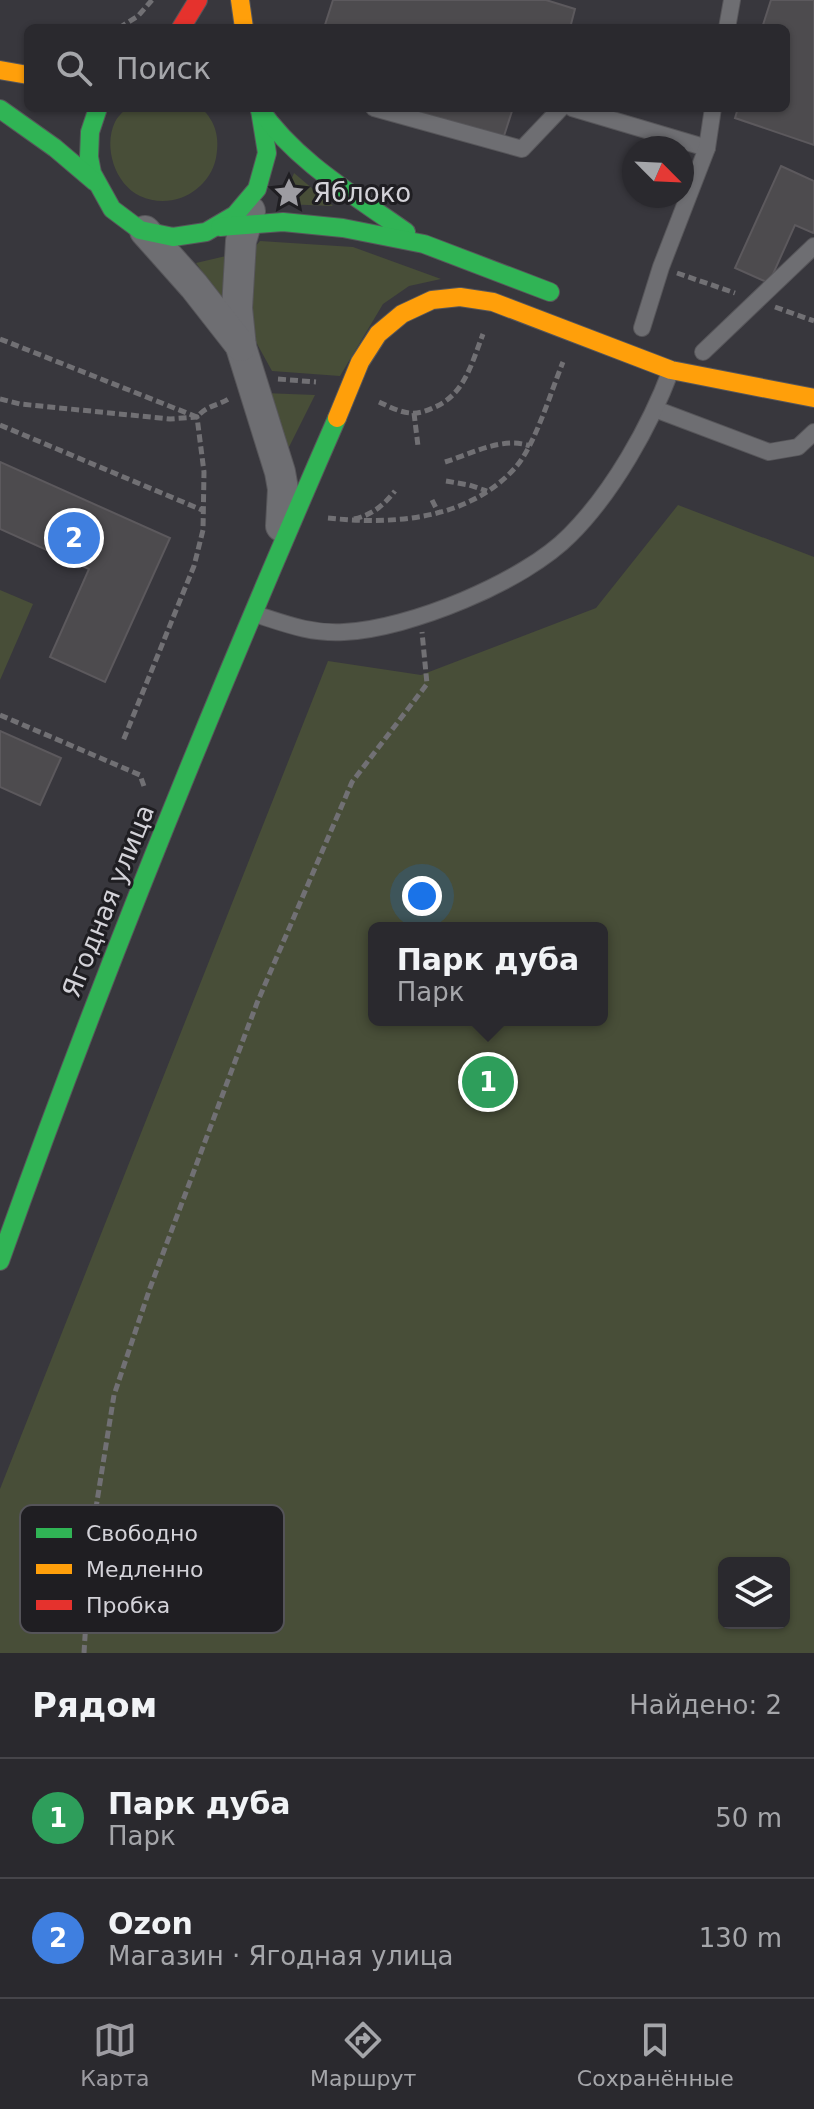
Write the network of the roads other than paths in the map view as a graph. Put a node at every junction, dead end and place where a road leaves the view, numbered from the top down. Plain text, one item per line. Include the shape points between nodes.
1 (198, 0) edge
2 (240, 0) edge
3 (732, 0) edge
4 (183, 24) edge
5 (243, 24) edge
6 (728, 24) edge
7 (0, 70) edge
8 (24, 74) edge
9 (0, 109) edge
10 (97, 112) edge
11 (260, 112) edge
12 (261, 112) edge
13 (388, 112) edge
14 (557, 112) edge
15 (586, 112) edge
16 (712, 112) edge
17 (707, 148) junction
18 (95, 182) junction
19 (254, 195) joint
20 (233, 226) junction
21 (145, 231) junction
22 (424, 244) junction
23 (814, 246) edge
24 (572, 301) dead end
25 (641, 328) dead end
26 (241, 347) junction
27 (710, 355) joint
28 (671, 370) junction
29 (814, 396) edge
30 (655, 409) junction
31 (814, 432) edge
32 (273, 564) junction
33 (254, 613) junction
34 (0, 1261) edge

1 - 4 street
2 - 5 street
3 - 6 lane
7 - 8 street
9 - 18 street
10 - 18 street via 88,149
11 - 19 street via 267,153
12 - 22 street via 311,165
13 - 14 lane via 522,149
15 - 17 lane
16 - 17 lane
17 - 25 lane
18 - 21 street via 115,211
19 - 20 street
20 - 21 street via 183,237
20 - 22 street via 315,224
20 - 26 street via 241,241
21 - 26 street
22 - 24 street
23 - 27 lane
26 - 32 street via 283,489
27 - 29 street
28 - 29 street, Ягодная улица
28 - 30 lane
28 - 32 street, Ягодная улица via 493,302 432,300 402,314 378,334 360,362
30 - 31 lane via 769,452 798,447
30 - 33 lane via 598,503 570,536 507,580 396,624 344,632 302,630
32 - 33 street, Ягодная улица
33 - 34 street, Ягодная улица via 108,969

